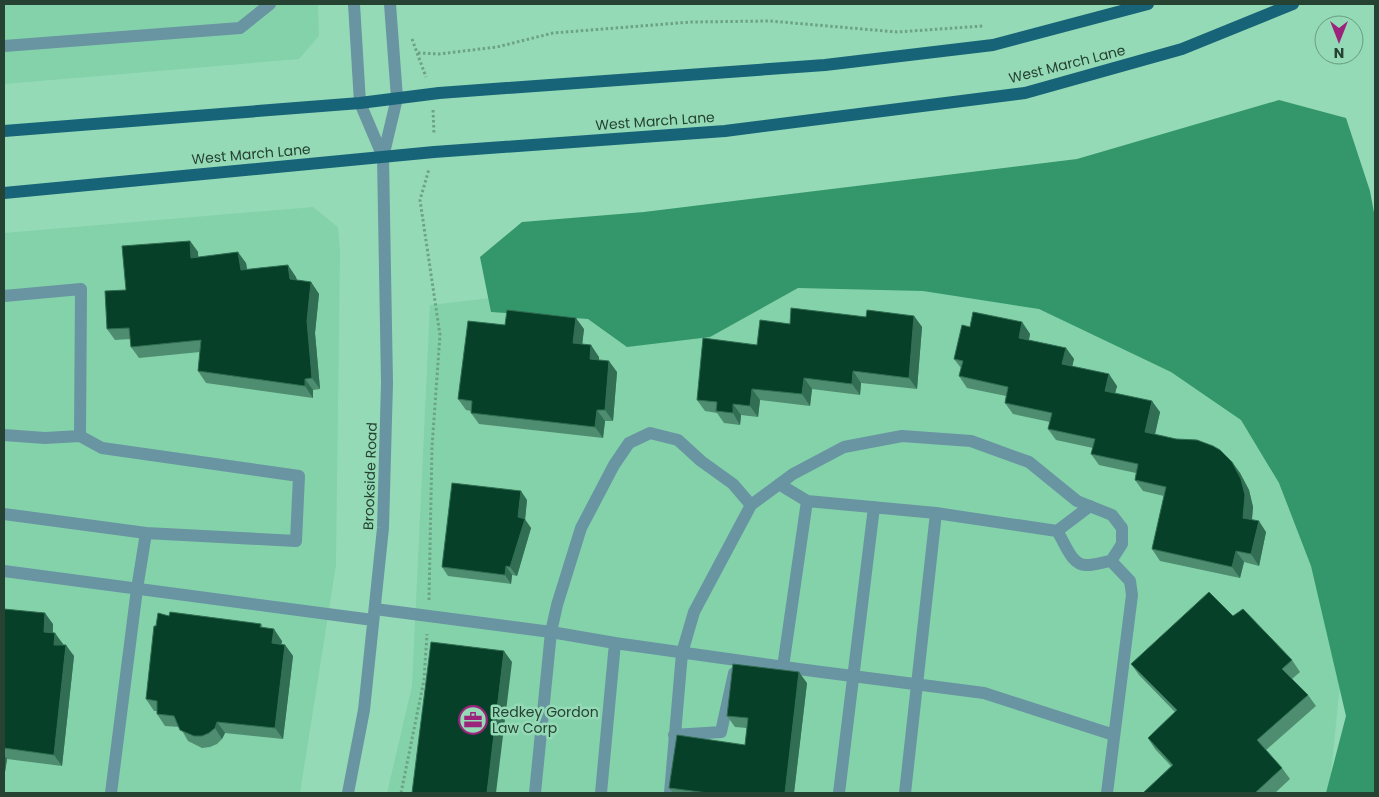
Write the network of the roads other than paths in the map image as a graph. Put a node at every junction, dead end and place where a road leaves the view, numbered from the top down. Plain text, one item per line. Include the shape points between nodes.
1 (270, 4) edge
2 (354, 4) edge
3 (390, 4) edge
4 (1148, 4) edge
5 (1293, 4) edge
6 (4, 46) edge
7 (397, 98) junction
8 (360, 103) junction
9 (4, 131) edge
10 (383, 157) junction
11 (4, 193) edge
12 (4, 296) edge
13 (4, 435) edge
14 (80, 436) junction
15 (779, 484) junction
16 (807, 501) junction
17 (751, 505) junction
18 (1090, 506) junction
19 (874, 507) junction
20 (4, 514) edge
21 (936, 514) junction
22 (1057, 531) junction
23 (146, 533) junction
24 (1111, 561) junction
25 (4, 571) edge
26 (137, 589) junction
27 (374, 614) junction
28 (551, 632) junction
29 (615, 643) junction
30 (682, 653) junction
31 (737, 660) junction
32 (782, 667) junction
33 (854, 676) junction
34 (916, 684) junction
35 (674, 735) junction
36 (1114, 735) junction
37 (112, 793) edge
38 (348, 793) edge
39 (535, 793) edge
40 (601, 793) edge
41 (670, 793) edge
42 (839, 793) edge
43 (905, 793) edge
44 (1107, 793) edge

1 - 6 street via 240,28
2 - 8 street, Brookside Road
3 - 7 street, Brookside Road
4 - 7 main road via 993,45 825,65
5 - 10 main road, West March Lane via 1182,49 1025,93 725,131
7 - 8 main road
7 - 10 street, Brookside Road
8 - 9 main road
8 - 10 street, Brookside Road
10 - 11 main road, West March Lane
10 - 27 street, Brookside Road via 387,455
12 - 14 street via 81,289
13 - 14 street
14 - 23 street via 102,448 300,476 296,541
15 - 16 street
15 - 17 street
15 - 18 street via 844,447 902,436 971,441 1029,462 1077,501
16 - 19 street
16 - 32 street
17 - 28 street via 734,484 678,440 650,433 629,443 581,528
17 - 30 street via 694,612
18 - 22 street
18 - 24 street via 1112,515 1122,528 1122,544
19 - 21 street
19 - 33 street
20 - 23 street
21 - 22 street
21 - 34 street
22 - 24 street via 1072,558 1085,565
23 - 26 street
24 - 36 street via 1130,581 1132,595
25 - 26 street
26 - 27 street
26 - 37 street
27 - 28 street via 428,616
27 - 38 street, Brookside Road via 364,710
28 - 29 street
28 - 39 street
29 - 30 street
29 - 40 street
30 - 31 street
30 - 35 street
31 - 32 street
31 - 35 street via 720,732
32 - 33 street
33 - 34 street
33 - 42 street
34 - 36 street via 984,693
34 - 43 street
35 - 41 street
36 - 44 street

